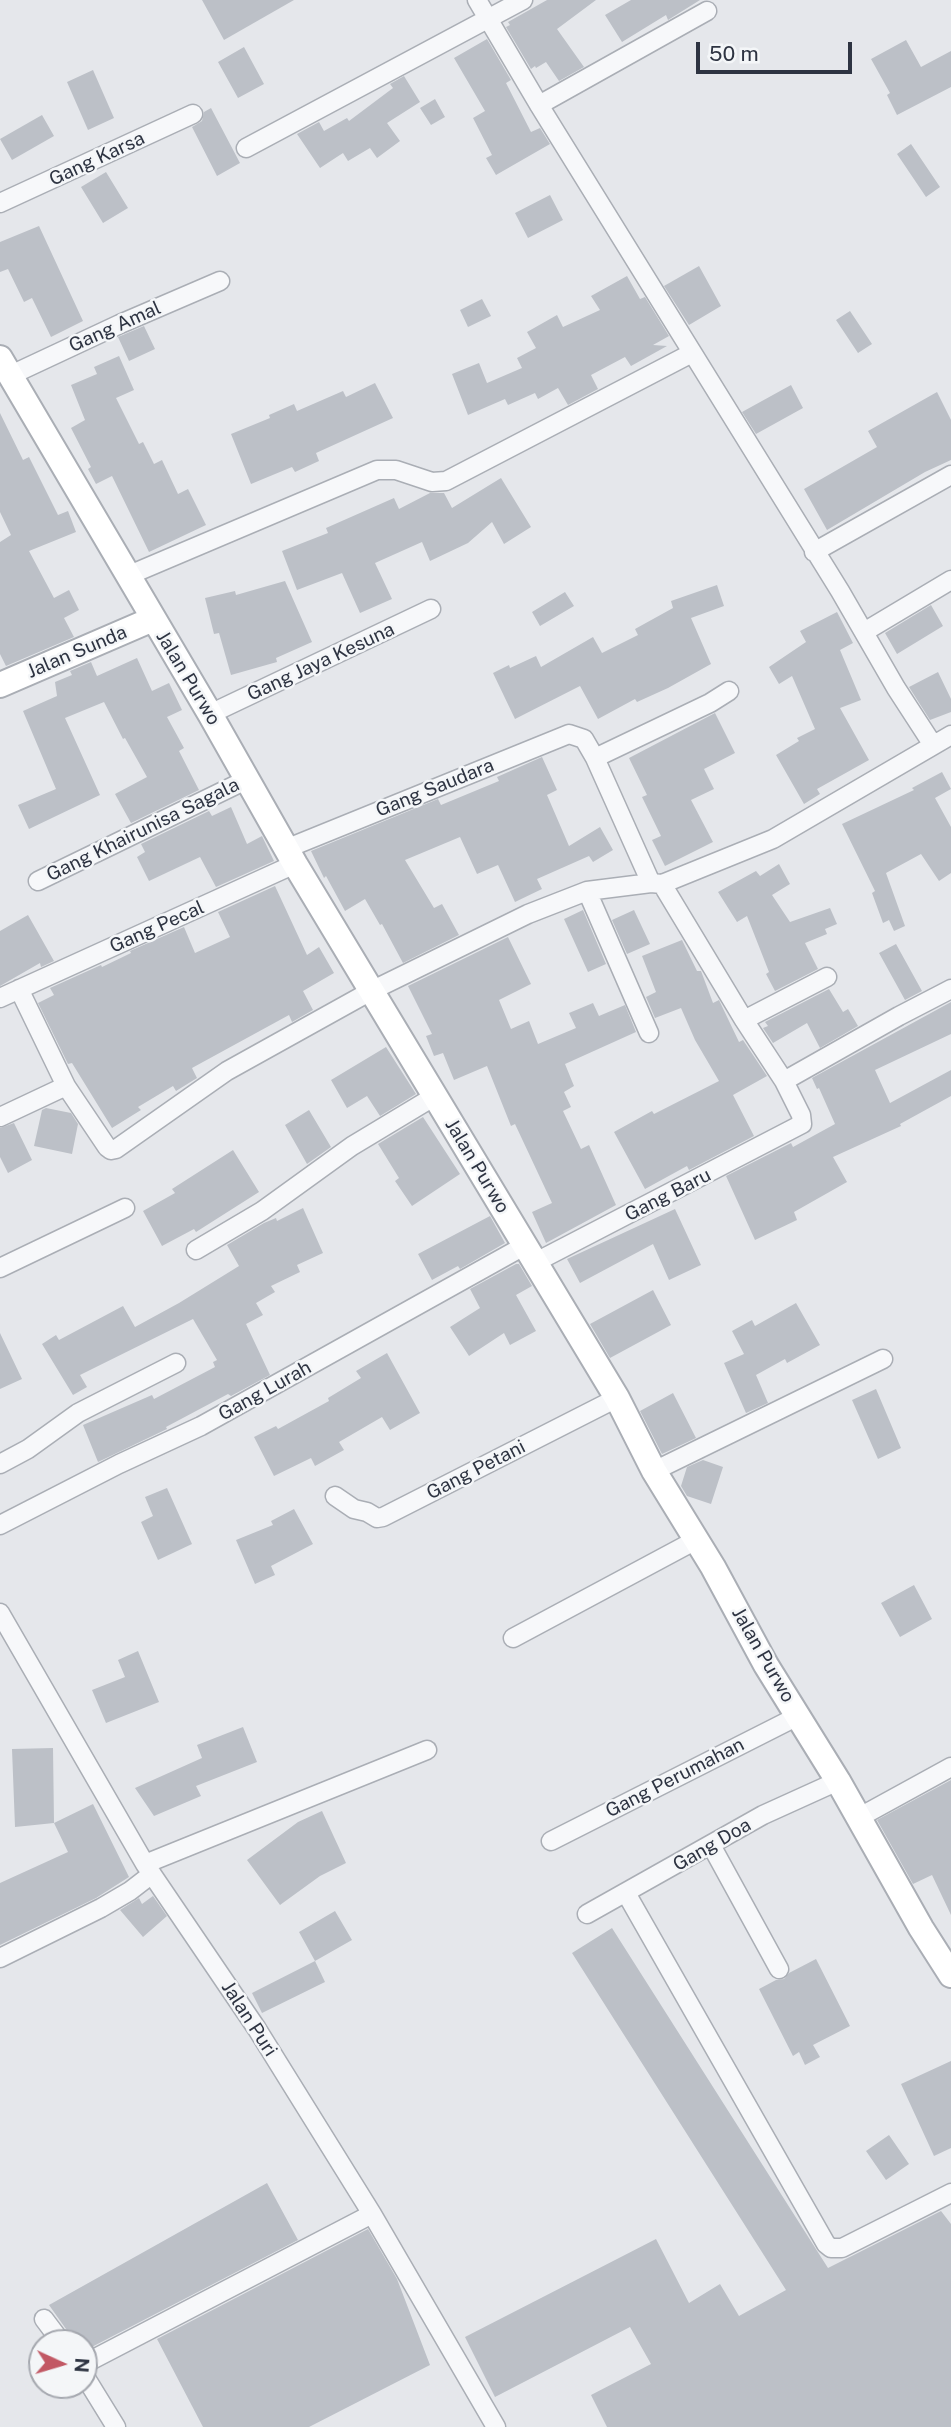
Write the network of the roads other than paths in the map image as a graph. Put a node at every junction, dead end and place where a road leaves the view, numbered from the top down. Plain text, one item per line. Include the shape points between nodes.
1 (477, 0) edge
2 (523, 0) edge
3 (707, 11) dead end
4 (488, 20) junction
5 (539, 105) junction
6 (193, 114) dead end
7 (246, 148) dead end
8 (0, 203) edge
9 (220, 281) dead end
10 (692, 353) junction
11 (5, 366) edge
12 (951, 475) edge
13 (814, 552) junction
14 (127, 576) junction
15 (951, 580) edge
16 (431, 609) dead end
17 (153, 619) junction
18 (864, 632) junction
19 (0, 685) edge
20 (729, 691) dead end
21 (210, 714) junction
22 (951, 735) edge
23 (933, 745) junction
24 (595, 758) junction
25 (248, 779) junction
26 (292, 856) junction
27 (38, 881) dead end
28 (656, 883) junction
29 (587, 891) junction
30 (827, 976) dead end
31 (19, 989) junction
32 (951, 989) edge
33 (371, 991) junction
34 (0, 998) edge
35 (744, 1020) junction
36 (649, 1033) dead end
37 (785, 1081) junction
38 (66, 1086) junction
39 (435, 1096) junction
40 (0, 1116) edge
41 (125, 1209) dead end
42 (196, 1250) dead end
43 (529, 1255) junction
44 (0, 1268) edge
45 (883, 1359) dead end
46 (176, 1363) dead end
47 (617, 1398) junction
48 (0, 1464) edge
49 (654, 1471) junction
50 (335, 1496) dead end
51 (0, 1525) edge
52 (696, 1540) junction
53 (0, 1613) edge
54 (513, 1638) dead end
55 (798, 1716) junction
56 (427, 1750) dead end
57 (951, 1767) edge
58 (838, 1780) junction
59 (858, 1818) junction
60 (551, 1841) dead end
61 (711, 1845) junction
62 (149, 1869) junction
63 (626, 1893) junction
64 (587, 1914) dead end
65 (0, 1958) edge
66 (779, 1969) dead end
67 (951, 1975) edge
68 (951, 2193) edge
69 (372, 2214) junction
70 (44, 2319) dead end
71 (52, 2329) edge
72 (98, 2357) edge
73 (98, 2398) edge
74 (116, 2427) edge
75 (496, 2427) edge

1 - 4 street
2 - 4 street
3 - 5 street
4 - 5 street
4 - 7 street
5 - 10 street
6 - 8 street, Gang Karsa
9 - 11 street, Gang Amal
10 - 13 street
10 - 14 street via 446,481 377,470
11 - 14 street, Jalan Purwo
12 - 13 street
13 - 18 street
14 - 17 street, Jalan Purwo
15 - 18 street
16 - 21 street, Gang Jaya Kesuna
17 - 19 street, Jalan Sunda
17 - 21 street, Jalan Purwo
18 - 23 street
20 - 24 street
21 - 25 street, Jalan Purwo
22 - 23 street
23 - 28 street via 773,839
24 - 26 street, Gang Saudara via 584,739 569,734
24 - 28 street
25 - 26 street, Jalan Purwo
25 - 27 street, Gang Khairunisa Sagala
26 - 31 street, Gang Pecal
26 - 33 street, Jalan Purwo
28 - 29 street
28 - 35 street
29 - 33 street via 528,914
29 - 36 street
30 - 35 street
31 - 34 street, Gang Pecal
31 - 38 street
32 - 37 street
33 - 38 street via 227,1071 116,1149 107,1147
33 - 39 street, Jalan Purwo
35 - 37 street
37 - 43 street, Gang Baru via 802,1115 801,1127
38 - 40 street
39 - 42 street via 352,1146 262,1212
39 - 43 street, Jalan Purwo
41 - 44 street
43 - 47 street, Jalan Purwo
43 - 51 street, Gang Lurah
45 - 49 street
46 - 48 street via 78,1413
47 - 49 street, Jalan Purwo
47 - 50 street, Gang Petani via 383,1517 354,1509
49 - 52 street, Jalan Purwo
52 - 54 street
52 - 55 street, Jalan Purwo
53 - 62 street, Jalan Puri
55 - 58 street, Jalan Purwo
55 - 60 street, Gang Perumahan
56 - 62 street
57 - 59 street
58 - 59 street, Jalan Purwo
58 - 61 street, Gang Doa
59 - 67 street, Jalan Purwo
61 - 63 street, Gang Doa
61 - 66 street
62 - 65 street via 130,1891
62 - 69 street, Jalan Puri via 257,2028
63 - 64 street, Gang Doa
63 - 68 street via 826,2244 842,2248
69 - 72 street
69 - 75 street, Jalan Puri
70 - 71 street
73 - 74 street

